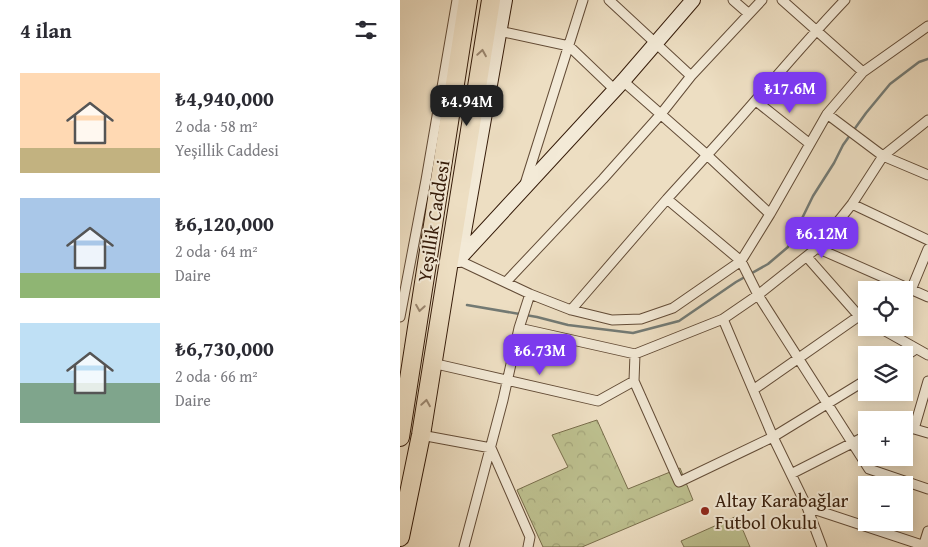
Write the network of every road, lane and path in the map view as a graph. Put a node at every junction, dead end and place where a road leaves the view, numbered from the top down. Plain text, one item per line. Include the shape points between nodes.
1 (457, 0) edge
2 (468, 0) edge
3 (491, 0) edge
4 (505, 0) edge
5 (583, 0) edge
6 (609, 0) edge
7 (733, 0) edge
8 (762, 0) edge
9 (782, 0) edge
10 (845, 0) edge
11 (688, 1) edge
12 (749, 14) junction
13 (928, 26) edge
14 (498, 31) junction
15 (816, 31) junction
16 (656, 43) junction
17 (569, 46) junction
18 (863, 72) junction
19 (691, 76) junction
20 (619, 85) junction
21 (756, 102) junction
22 (661, 114) junction
23 (827, 114) junction
24 (928, 120) edge
25 (810, 144) junction
26 (708, 155) junction
27 (883, 156) junction
28 (928, 176) edge
29 (523, 191) junction
30 (667, 200) junction
31 (852, 204) junction
32 (770, 214) junction
33 (928, 240) edge
34 (817, 248) junction
35 (928, 249) edge
36 (807, 257) junction
37 (454, 260) junction
38 (741, 261) junction
39 (891, 281) edge
40 (506, 282) junction
41 (913, 285) edge
42 (913, 291) edge
43 (530, 294) junction
44 (758, 295) junction
45 (928, 297) edge
46 (571, 310) junction
47 (858, 313) edge
48 (400, 317) edge
49 (723, 319) junction
50 (858, 321) edge
51 (519, 328) junction
52 (894, 336) edge
53 (916, 349) junction
54 (913, 351) edge
55 (634, 354) junction
56 (928, 355) edge
57 (798, 359) junction
58 (432, 363) junction
59 (506, 381) junction
60 (634, 381) junction
61 (928, 381) edge
62 (858, 385) edge
63 (753, 390) junction
64 (827, 404) junction
65 (914, 429) joint
66 (928, 433) edge
67 (421, 435) junction
68 (400, 436) edge
69 (773, 437) junction
70 (858, 441) edge
71 (852, 444) junction
72 (491, 448) junction
73 (791, 474) junction
74 (928, 489) edge
75 (807, 507) junction
76 (928, 531) edge
77 (400, 537) edge
78 (925, 546) edge
79 (464, 547) edge
80 (528, 547) edge
81 (822, 547) edge

1 - 48 street
2 -> 68 highway, Yeşillik Caddesi
37 -> 3 highway, Yeşillik Caddesi
4 - 14 street
5 - 17 street
6 - 16 street
7 - 12 street
8 - 12 street
9 - 15 street
10 - 15 street
11 - 16 street
12 - 19 street
13 - 18 street
14 - 17 street
14 - 37 street
15 - 18 street
15 - 21 street
16 - 19 street
16 - 20 street
17 - 20 street
17 - 29 street
18 - 23 street
19 - 22 street
20 - 22 street
20 - 29 street
21 - 25 street
21 - 26 street
22 - 26 street
22 - 40 street
23 - 25 street
23 - 27 street
24 - 27 street
25 - 32 street
26 - 30 street
26 - 32 street
27 - 28 street
27 - 31 street
29 - 37 street
30 - 38 street
30 - 46 street
31 - 33 street
31 - 34 street
32 - 38 street
34 - 36 street
34 - 39 street
35 - 41 street
36 - 44 street
36 - 47 street
37 - 40 street
37 - 58 highway, Yeşillik Caddesi
38 - 44 street
38 - 46 street via 672,308 641,319 612,320
40 - 43 street
42 - 45 street
43 - 46 street
43 - 51 street
44 - 49 street
44 - 57 street
49 - 55 street
49 - 63 street
50 - 57 street
51 - 55 street
51 - 59 street
52 - 53 street
53 - 54 street
53 - 56 street
55 - 60 street
57 - 63 street
57 - 64 street
58 - 59 street
67 -> 58 highway, Yeşillik Caddesi
59 - 60 street via 598,401
59 - 72 street
60 - 69 street via 679,482
61 - 65 street
62 - 64 street
63 - 69 street
64 - 69 street
64 - 71 street
65 - 66 street
67 - 72 street
67 - 77 highway, Yeşillik Caddesi
69 - 73 street
70 - 71 street
71 - 73 street
71 - 74 street via 869,469
72 - 79 street
72 - 80 street via 530,537
73 - 75 street
75 - 78 street
75 - 81 street
76 - 78 street

